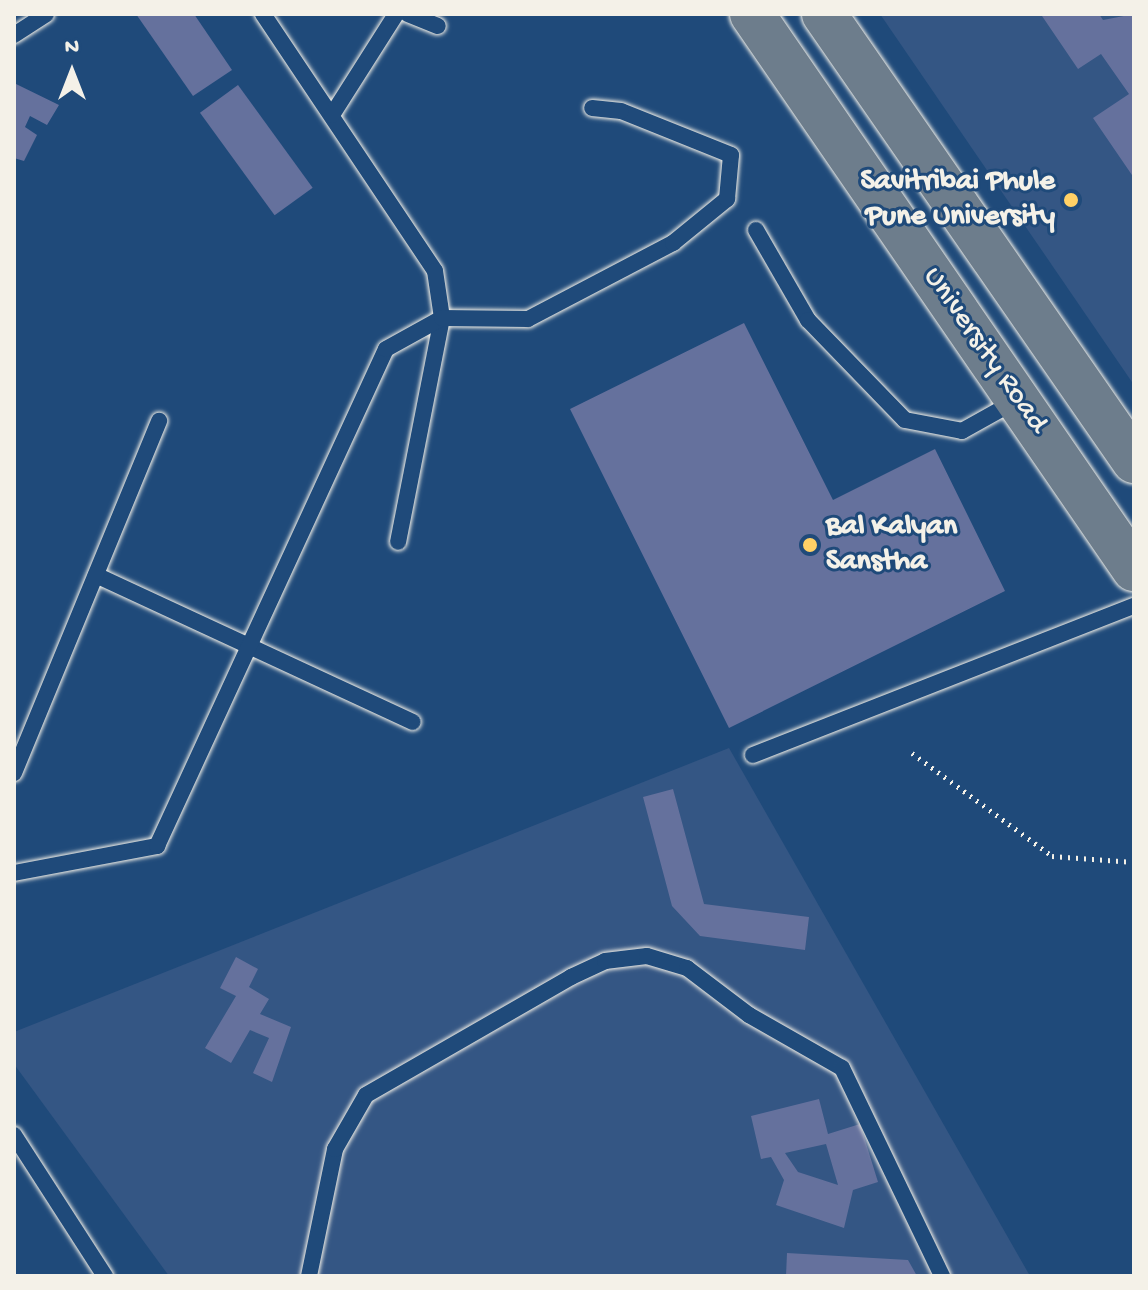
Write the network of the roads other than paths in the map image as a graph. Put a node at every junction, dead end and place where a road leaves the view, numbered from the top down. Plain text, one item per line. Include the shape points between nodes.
1 (46, 14) edge
2 (263, 14) edge
3 (396, 14) edge
4 (408, 14) edge
5 (752, 14) edge
6 (824, 14) edge
7 (438, 26) dead end
8 (14, 35) edge
9 (592, 108) dead end
10 (332, 115) junction
11 (756, 230) dead end
12 (442, 318) junction
13 (1018, 400) junction
14 (159, 421) dead end
15 (1134, 461) edge
16 (398, 542) dead end
17 (1134, 569) edge
18 (96, 575) junction
19 (1134, 606) edge
20 (250, 644) junction
21 (413, 722) dead end
22 (753, 755) dead end
23 (14, 773) edge
24 (14, 873) edge
25 (16, 1144) edge
26 (105, 1276) edge
27 (309, 1276) edge
28 (942, 1276) edge

1 - 8 lane
2 - 10 lane
3 - 10 lane
4 - 7 lane
5 - 13 main road, University Road
6 - 15 main road, University Road
9 - 12 lane via 621,111 731,155 727,199 673,243 528,319
10 - 12 lane via 435,271
11 - 13 lane via 808,320 905,420 962,431
12 - 16 lane
12 - 20 lane via 386,349
13 - 17 main road, University Road
14 - 18 lane
18 - 20 lane
18 - 23 lane
19 - 22 lane
20 - 21 lane
20 - 24 lane via 157,846
25 - 26 lane
27 - 28 lane via 335,1149 366,1095 571,977 605,961 647,956 687,968 749,1015 842,1068

